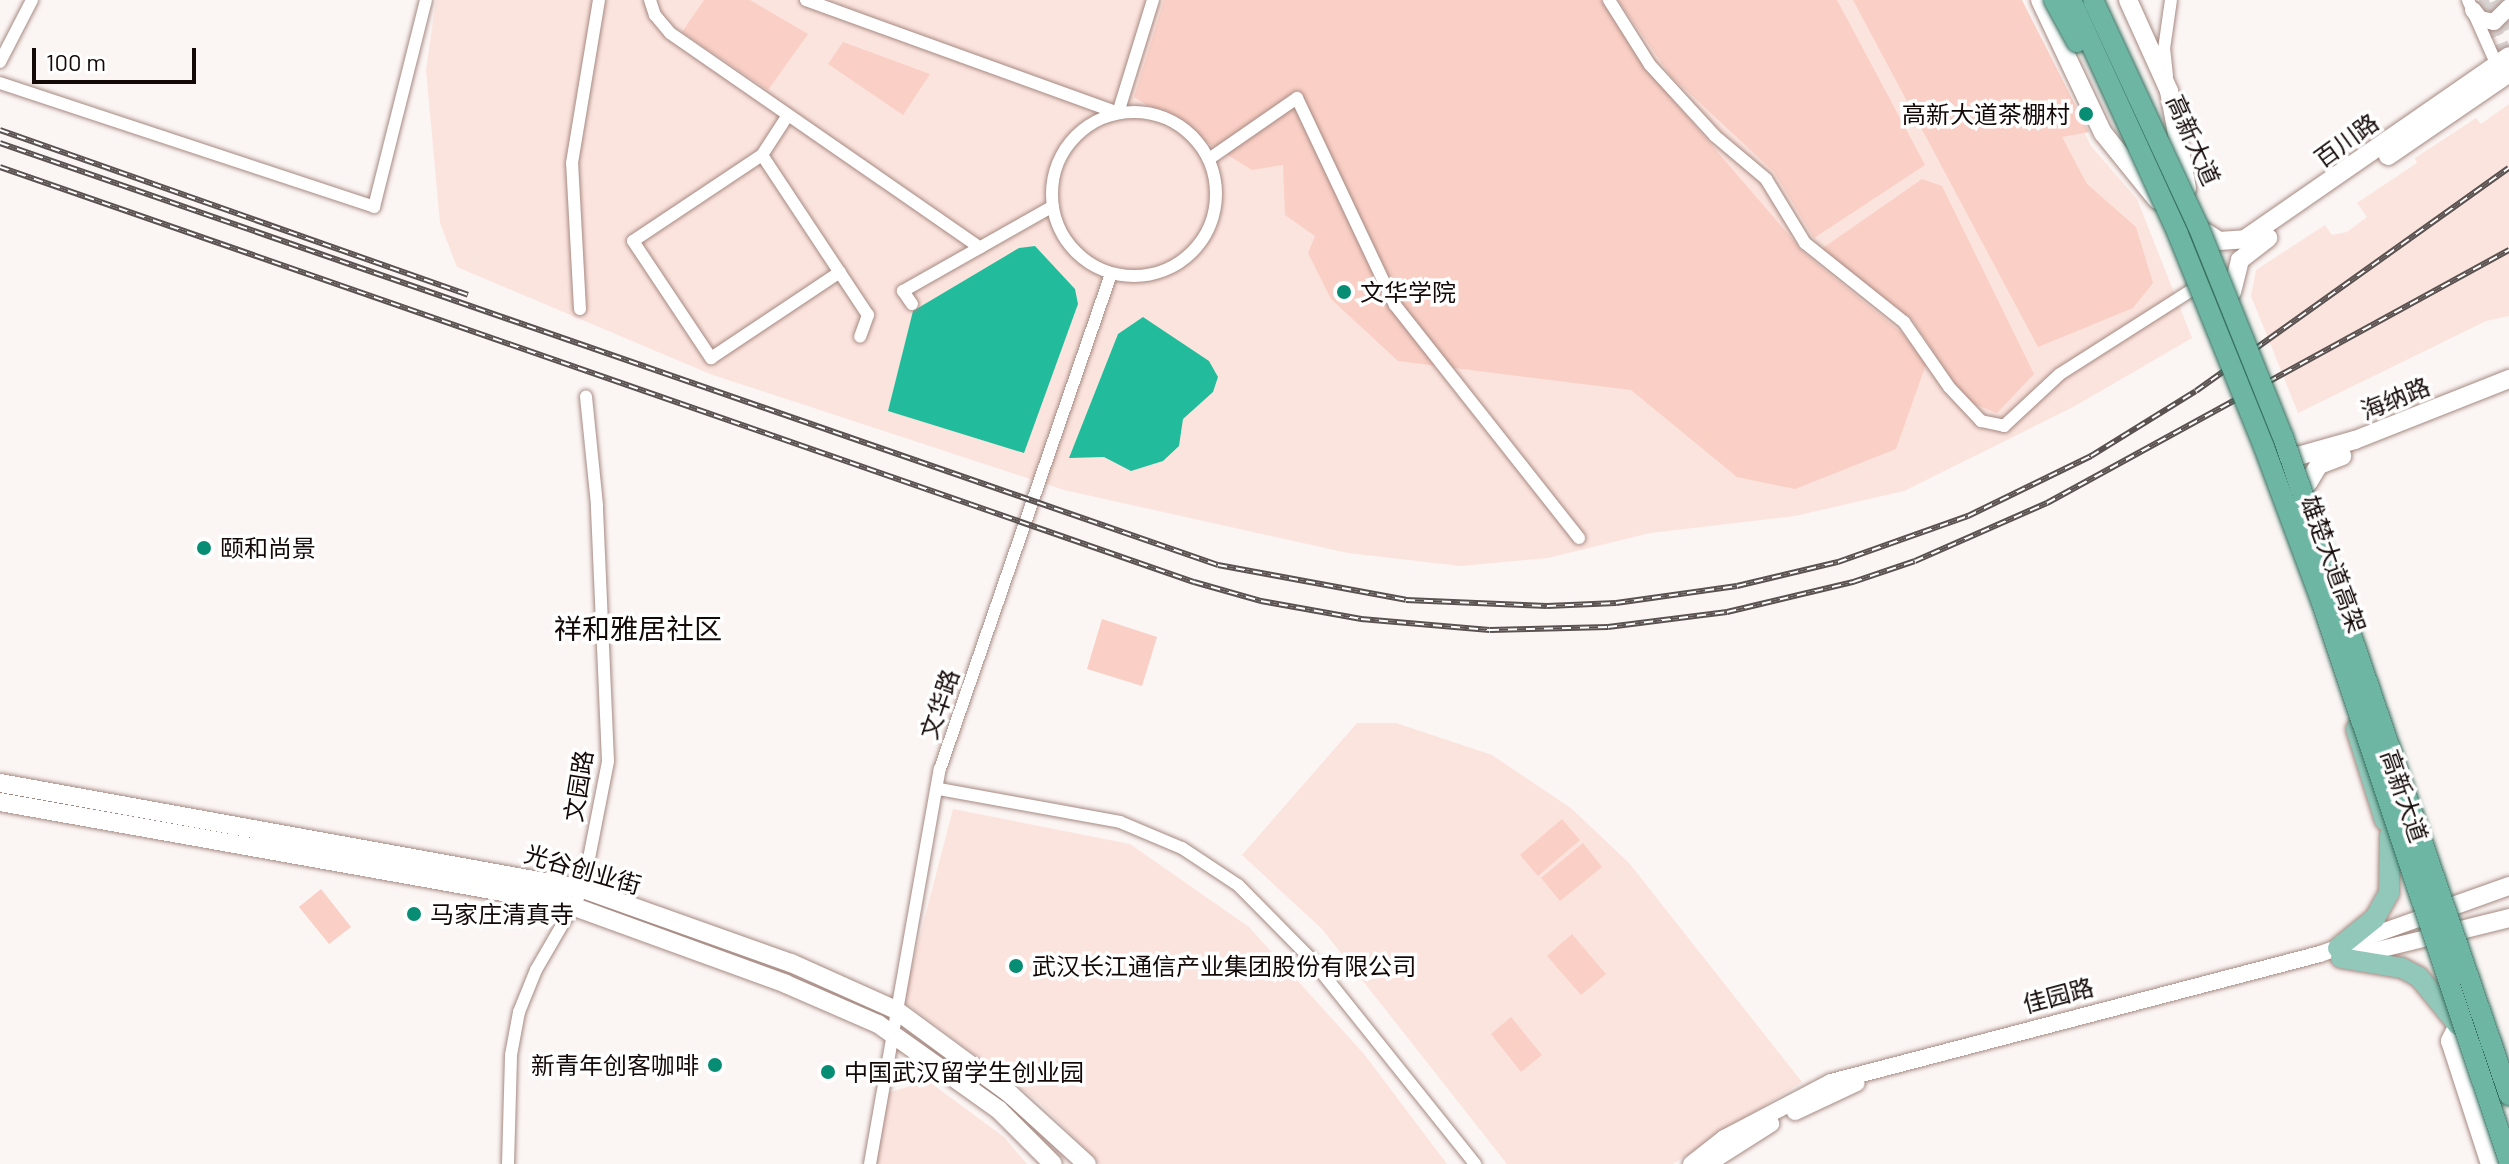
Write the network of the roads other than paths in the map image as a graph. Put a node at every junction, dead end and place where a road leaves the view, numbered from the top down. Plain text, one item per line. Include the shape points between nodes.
1 (32, 0) edge
2 (426, 0) edge
3 (599, 0) edge
4 (650, 0) edge
5 (806, 0) edge
6 (1153, 0) edge
7 (1609, 0) edge
8 (2040, 0) edge
9 (2054, 0) edge
10 (2064, 0) edge
11 (2071, 0) edge
12 (2093, 0) edge
13 (2103, 0) edge
14 (2128, 0) edge
15 (2171, 0) edge
16 (2509, 3) edge
17 (2470, 5) edge
18 (0, 62) edge
19 (2126, 68) junction
20 (2504, 68) edge
21 (0, 83) edge
22 (2169, 91) junction
23 (1118, 113) junction
24 (788, 115) junction
25 (762, 155) junction
26 (1209, 159) junction
27 (2150, 173) junction
28 (2187, 188) junction
29 (2157, 200) junction
30 (1053, 206) junction
31 (2207, 233) junction
32 (980, 248) junction
33 (840, 272) junction
34 (1111, 274) junction
35 (2195, 288) junction
36 (2234, 298) joint
37 (912, 304) dead end
38 (580, 309) dead end
39 (2206, 317) dead end
40 (860, 337) dead end
41 (2509, 379) edge
42 (2509, 392) edge
43 (586, 397) dead end
44 (2289, 432) dead end
45 (2257, 446) dead end
46 (2298, 456) junction
47 (2308, 483) junction
48 (1579, 538) dead end
49 (2380, 690) junction
50 (2350, 703) junction
51 (0, 783) edge
52 (939, 789) junction
53 (0, 802) edge
54 (2390, 835) junction
55 (2509, 886) edge
56 (583, 889) junction
57 (2509, 897) edge
58 (573, 906) junction
59 (2453, 906) junction
60 (2509, 918) edge
61 (2425, 928) junction
62 (2461, 930) junction
63 (2340, 953) junction
64 (896, 1010) junction
65 (2458, 1025) junction
66 (892, 1034) junction
67 (2509, 1072) edge
68 (2509, 1095) edge
69 (873, 1149) junction
70 (2507, 1162) edge
71 (508, 1164) edge
72 (870, 1164) edge
73 (884, 1164) edge
74 (1053, 1164) edge
75 (1087, 1164) edge
76 (1475, 1164) edge
77 (1691, 1164) edge
78 (1708, 1164) edge
79 (2490, 1164) edge

1 - 18 street
2 - 21 street via 374,207
3 - 38 street via 572,163
4 - 24 street via 670,33
5 - 23 street
6 - 23 street
7 - 35 street via 1650,65 1715,136 1766,179 1805,243 1904,322 1949,387 1981,421 2004,426 2060,374
8 - 29 main road via 2103,133
9 - 27 highway, bridge
10 - 29 main road
11 - 27 highway, 雄楚大道高架, bridge
12 - 19 highway, 雄楚大道高架, bridge
13 - 19 highway, bridge
13 - 28 main road, 高新大道
14 - 22 main road
15 - 22 street via 2164,49
16 - 17 street via 2494,22 2480,19
17 - 20 street
19 - 68 highway, 雄楚大道高架, bridge via 2198,226 2283,437
20 - 31 main road, 百川路 via 2245,239 2219,241
20 - 36 main road, 百川路 via 2258,244 2240,260
22 - 28 main road
23 - 26 street via 1146,112 1172,120 1194,137
23 - 30 street via 1092,122 1071,140 1057,163
24 - 25 street
24 - 32 street
25 - 33 street
25 - 33 street via 633,241 711,358
26 - 34 street via 1217,185 1215,213 1205,238 1188,258 1164,272 1138,277
26 - 48 street via 1297,98 1395,305
27 - 70 highway, 雄楚大道高架, bridge via 2206,301 2322,603
28 - 31 main road, 高新大道
29 - 35 main road
30 - 32 street
30 - 34 street via 1066,242 1086,262
31 - 36 main road, 高新大道
32 - 37 street via 903,291
33 - 40 street via 868,315
34 - 52 street, 文华路 via 940,769
35 - 39 main road
41 - 46 main road, 海纳路 via 2355,440
42 - 47 main road, 海纳路 via 2319,465
43 - 56 street, 文园路 via 597,505 608,761
44 - 46 main road, 高新大道
45 - 50 main road, 高新大道
46 - 47 main road, 高新大道
47 - 49 main road, 高新大道
49 - 50 main road via 2371,716
49 - 59 main road, 高新大道
50 - 54 main road, 高新大道
51 - 56 main road, 光谷创业街
52 - 64 street, 文华路
52 - 76 street via 1120,822 1182,848 1238,885 1311,959
53 - 58 main road, 光谷创业街 via 513,891
54 - 61 main road, 高新大道
54 - 63 main road via 2389,893 2375,918
55 - 59 main road
56 - 58 street, 文园路
56 - 64 main road, 光谷创业街 via 791,963
57 - 59 main road via 2488,905
58 - 66 main road, 光谷创业街 via 786,984
58 - 71 street, 文园路 via 519,1012 511,1055
59 - 61 street, 佳园路
59 - 62 main road, 高新大道
60 - 62 main road
61 - 62 street, 佳园路
61 - 63 street, 佳园路
61 - 65 main road, 高新大道
62 - 67 main road, 高新大道
63 - 65 main road via 2419,977
63 - 77 street, 佳园路 via 1831,1082 1724,1138
63 - 78 street, 佳园路 via 1853,1084 1771,1124
64 - 66 street, 文华路
64 - 75 main road, 光谷创业街 via 1010,1094
65 - 70 main road, 高新大道
65 - 79 main road via 2450,1041
66 - 69 street, 文华路
66 - 74 main road, 光谷创业街 via 999,1110
69 - 72 street, 文华路
69 - 73 street

